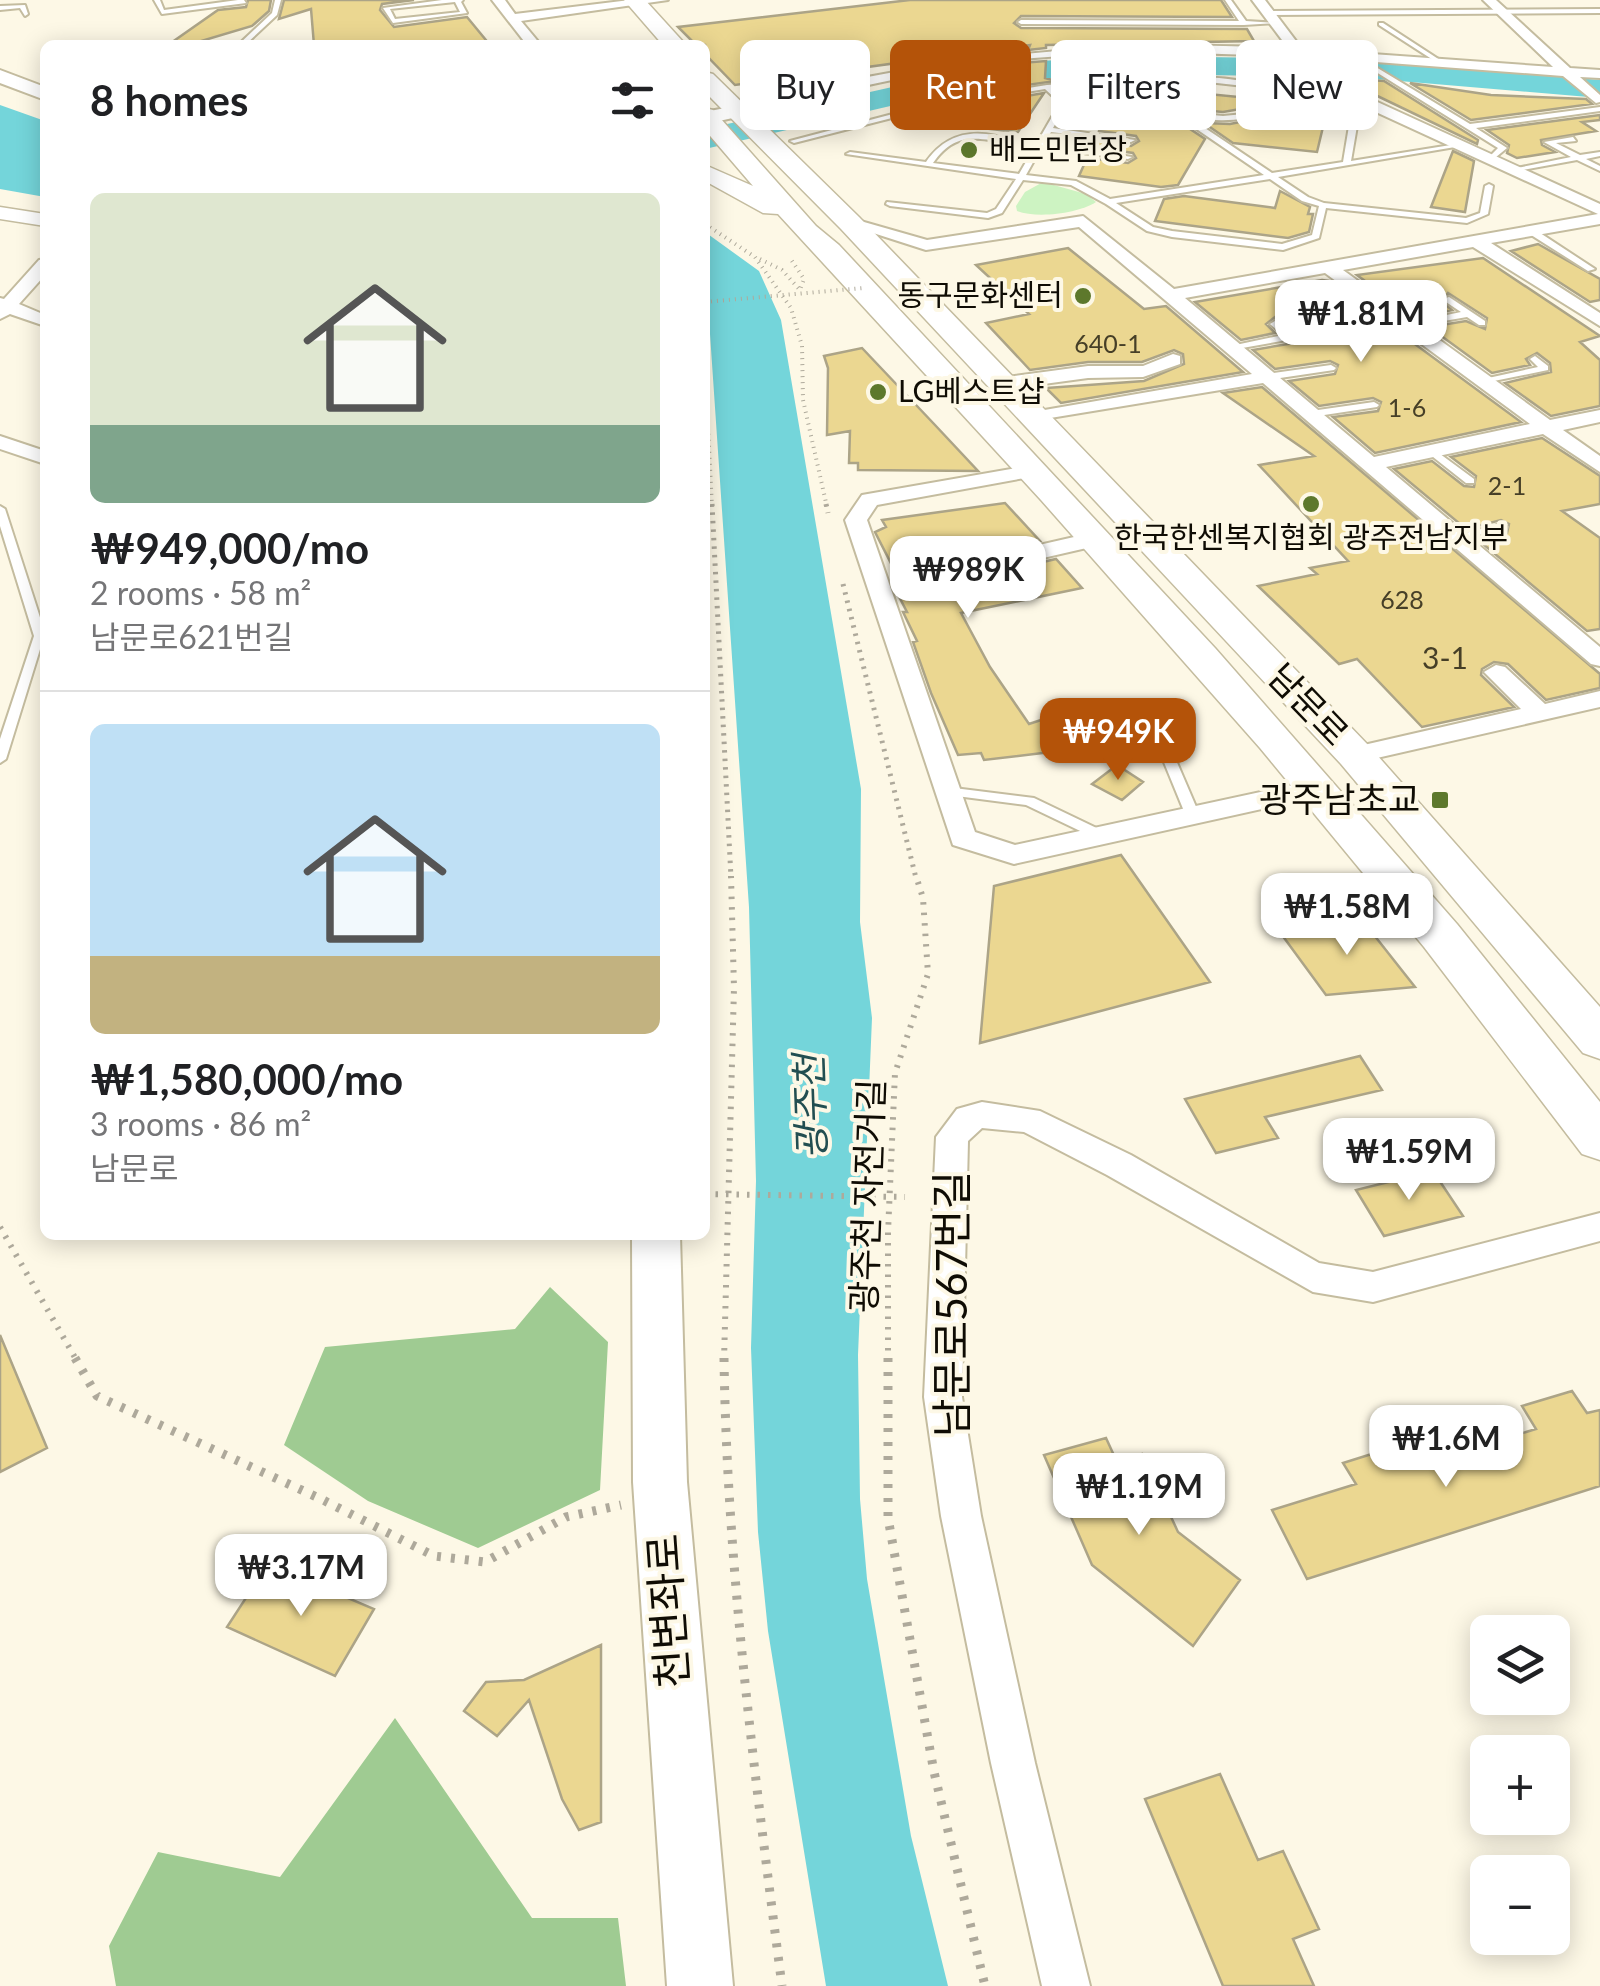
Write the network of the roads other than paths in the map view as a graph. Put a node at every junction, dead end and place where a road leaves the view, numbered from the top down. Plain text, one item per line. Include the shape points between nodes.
1 (157, 0) edge
2 (242, 0) edge
3 (278, 0) edge
4 (458, 0) edge
5 (498, 0) edge
6 (662, 0) edge
7 (1228, 0) edge
8 (1258, 0) edge
9 (1380, 0) edge
10 (1490, 0) edge
11 (636, 2) edge
12 (608, 3) edge
13 (0, 8) edge
14 (1600, 11) edge
15 (1390, 12) junction
16 (1502, 12) junction
17 (25, 14) dead end
18 (512, 18) junction
19 (1272, 18) junction
20 (1021, 22) dead end
21 (1244, 23) junction
22 (1382, 24) dead end
23 (630, 31) dead end
24 (246, 40) edge
25 (530, 40) edge
26 (670, 40) edge
27 (1287, 40) edge
28 (1236, 51) edge
29 (1378, 58) edge
30 (1443, 64) junction
31 (1378, 71) edge
32 (1566, 72) junction
33 (1600, 74) edge
34 (0, 76) edge
35 (1216, 81) edge
36 (710, 84) edge
37 (1047, 87) junction
38 (1051, 87) edge
39 (1051, 91) edge
40 (40, 92) edge
41 (1599, 104) edge
42 (1378, 109) edge
43 (735, 112) junction
44 (710, 116) edge
45 (1216, 117) edge
46 (710, 119) edge
47 (1051, 126) edge
48 (1468, 127) junction
49 (1049, 130) junction
50 (1203, 130) edge
51 (1352, 130) edge
52 (1573, 139) dead end
53 (1131, 140) dead end
54 (1010, 141) dead end
55 (766, 145) junction
56 (1040, 146) junction
57 (1457, 146) junction
58 (850, 154) dead end
59 (1600, 154) edge
60 (1128, 157) dead end
61 (1578, 158) junction
62 (1490, 160) junction
63 (928, 164) junction
64 (1346, 165) junction
65 (1600, 169) edge
66 (1511, 170) junction
67 (710, 174) edge
68 (1021, 176) junction
69 (1273, 178) junction
70 (1490, 186) dead end
71 (1109, 202) junction
72 (890, 204) dead end
73 (1323, 205) junction
74 (1600, 210) edge
75 (0, 213) edge
76 (40, 219) edge
77 (1600, 219) edge
78 (1530, 231) junction
79 (829, 235) junction
80 (1476, 241) junction
81 (926, 245) junction
82 (1328, 267) junction
83 (40, 269) edge
84 (1590, 269) dead end
85 (900, 278) junction
86 (1174, 295) junction
87 (1448, 300) dead end
88 (3, 307) edge
89 (1468, 314) junction
90 (40, 320) edge
91 (1600, 321) edge
92 (1482, 323) dead end
93 (1274, 324) dead end
94 (1410, 324) junction
95 (1231, 347) junction
96 (1534, 359) dead end
97 (1173, 360) dead end
98 (1330, 368) dead end
99 (1266, 377) junction
100 (1484, 380) junction
101 (1000, 384) junction
102 (1374, 405) dead end
103 (1310, 414) junction
104 (1600, 416) edge
105 (1033, 418) junction
106 (1547, 427) junction
107 (0, 442) edge
108 (1432, 451) junction
109 (40, 456) edge
110 (1368, 464) junction
111 (1600, 466) edge
112 (1034, 471) junction
113 (1470, 481) dead end
114 (0, 509) edge
115 (1502, 527) dead end
116 (1456, 537) junction
117 (1096, 539) junction
118 (960, 570) dead end
119 (1594, 648) edge
120 (1496, 672) dead end
121 (1600, 699) edge
122 (1541, 714) junction
123 (1078, 739) dead end
124 (1355, 755) junction
125 (0, 759) edge
126 (1316, 789) junction
127 (946, 791) junction
128 (1193, 816) junction
129 (1104, 837) junction
130 (1600, 1040) edge
131 (1600, 1140) edge
132 (1600, 1227) edge
133 (656, 1240) edge
134 (700, 1986) edge
135 (1066, 1986) edge

1 - 2 lane via 162,12
3 - 24 lane via 275,14
4 - 4 lane via 404,6 386,8 393,21 464,13
5 - 18 street
6 - 11 street
7 - 21 lane
8 - 19 street
9 - 15 lane
10 - 16 street
11 - 12 street
11 - 26 main road
12 - 18 street
12 - 23 main road
13 - 17 lane via 23,6
14 - 16 lane
15 - 16 lane
15 - 19 lane
16 - 32 street
18 - 25 street
19 - 21 lane
19 - 27 street
20 - 21 lane
22 - 30 lane
28 - 43 street via 1080,51 971,61
29 - 30 street
30 - 32 street
31 - 48 lane
32 - 33 street
32 - 41 street
34 - 40 main road
35 - 45 lane via 1262,86 1270,93 1264,110 1254,115
36 - 43 main road
37 - 38 lane
37 - 39 lane
37 - 55 lane via 947,102
41 - 48 lane
42 - 57 street
43 - 44 main road
43 - 55 main road
46 - 55 main road
47 - 49 lane
48 - 62 lane via 1503,148
49 - 53 lane
49 - 56 lane
50 - 69 lane
51 - 64 lane
52 - 61 lane via 1548,142
54 - 63 lane via 952,138
55 - 79 main road, 남문로
56 - 60 lane
56 - 68 lane
57 - 62 street
57 - 64 lane
58 - 63 lane
59 - 61 lane
61 - 65 lane
61 - 66 lane
62 - 66 street
63 - 68 lane
64 - 69 lane
66 - 74 street
67 - 79 main road
68 - 71 lane via 1074,183
68 - 72 lane via 999,211 988,216
69 - 71 lane
69 - 73 lane
70 - 73 lane via 1484,214 1467,221
71 - 73 lane via 1150,230 1283,247 1316,236
75 - 76 street
77 - 78 street
78 - 80 street
78 - 84 lane
79 - 81 street
79 - 85 main road, 남문로
79 - 112 main road, 남문로 via 864,288
80 - 82 street
80 - 91 street
81 - 85 main road via 903,265
81 - 86 street via 1082,221
82 - 86 street
82 - 94 street
83 - 88 street
85 - 101 main road, 남문로
86 - 95 street
87 - 89 lane
88 - 90 street
89 - 92 lane
89 - 94 lane
93 - 95 lane via 1290,337
94 - 100 street
95 - 99 street
96 - 100 lane via 1545,368
97 - 101 street via 1164,367
98 - 99 lane
99 - 103 street
99 - 105 street
100 - 106 street
101 - 105 main road, 남문로
102 - 103 lane
103 - 110 street
104 - 106 street
105 - 124 main road, 남문로
106 - 108 street
106 - 111 street
107 - 109 street
108 - 110 street
108 - 113 lane
110 - 116 street
112 - 117 main road, 남문로
112 - 127 street via 870,500 856,520
114 - 125 lane via 40,636
115 - 116 lane
116 - 119 street
117 - 118 street
117 - 126 main road, 남문로
120 - 122 street
121 - 122 street
122 - 124 street
123 - 128 lane via 1154,723
124 - 130 main road, 남문로
126 - 128 street
126 - 131 main road, 남문로
127 - 129 lane via 1028,801
127 - 129 street via 963,838 1014,856
128 - 129 street
132 - 135 street, 남문로567번길 via 1373,1287 1312,1278 1029,1120 968,1118 952,1137 943,1397 961,1516
133 - 134 main road, 천변좌로 via 660,1496

